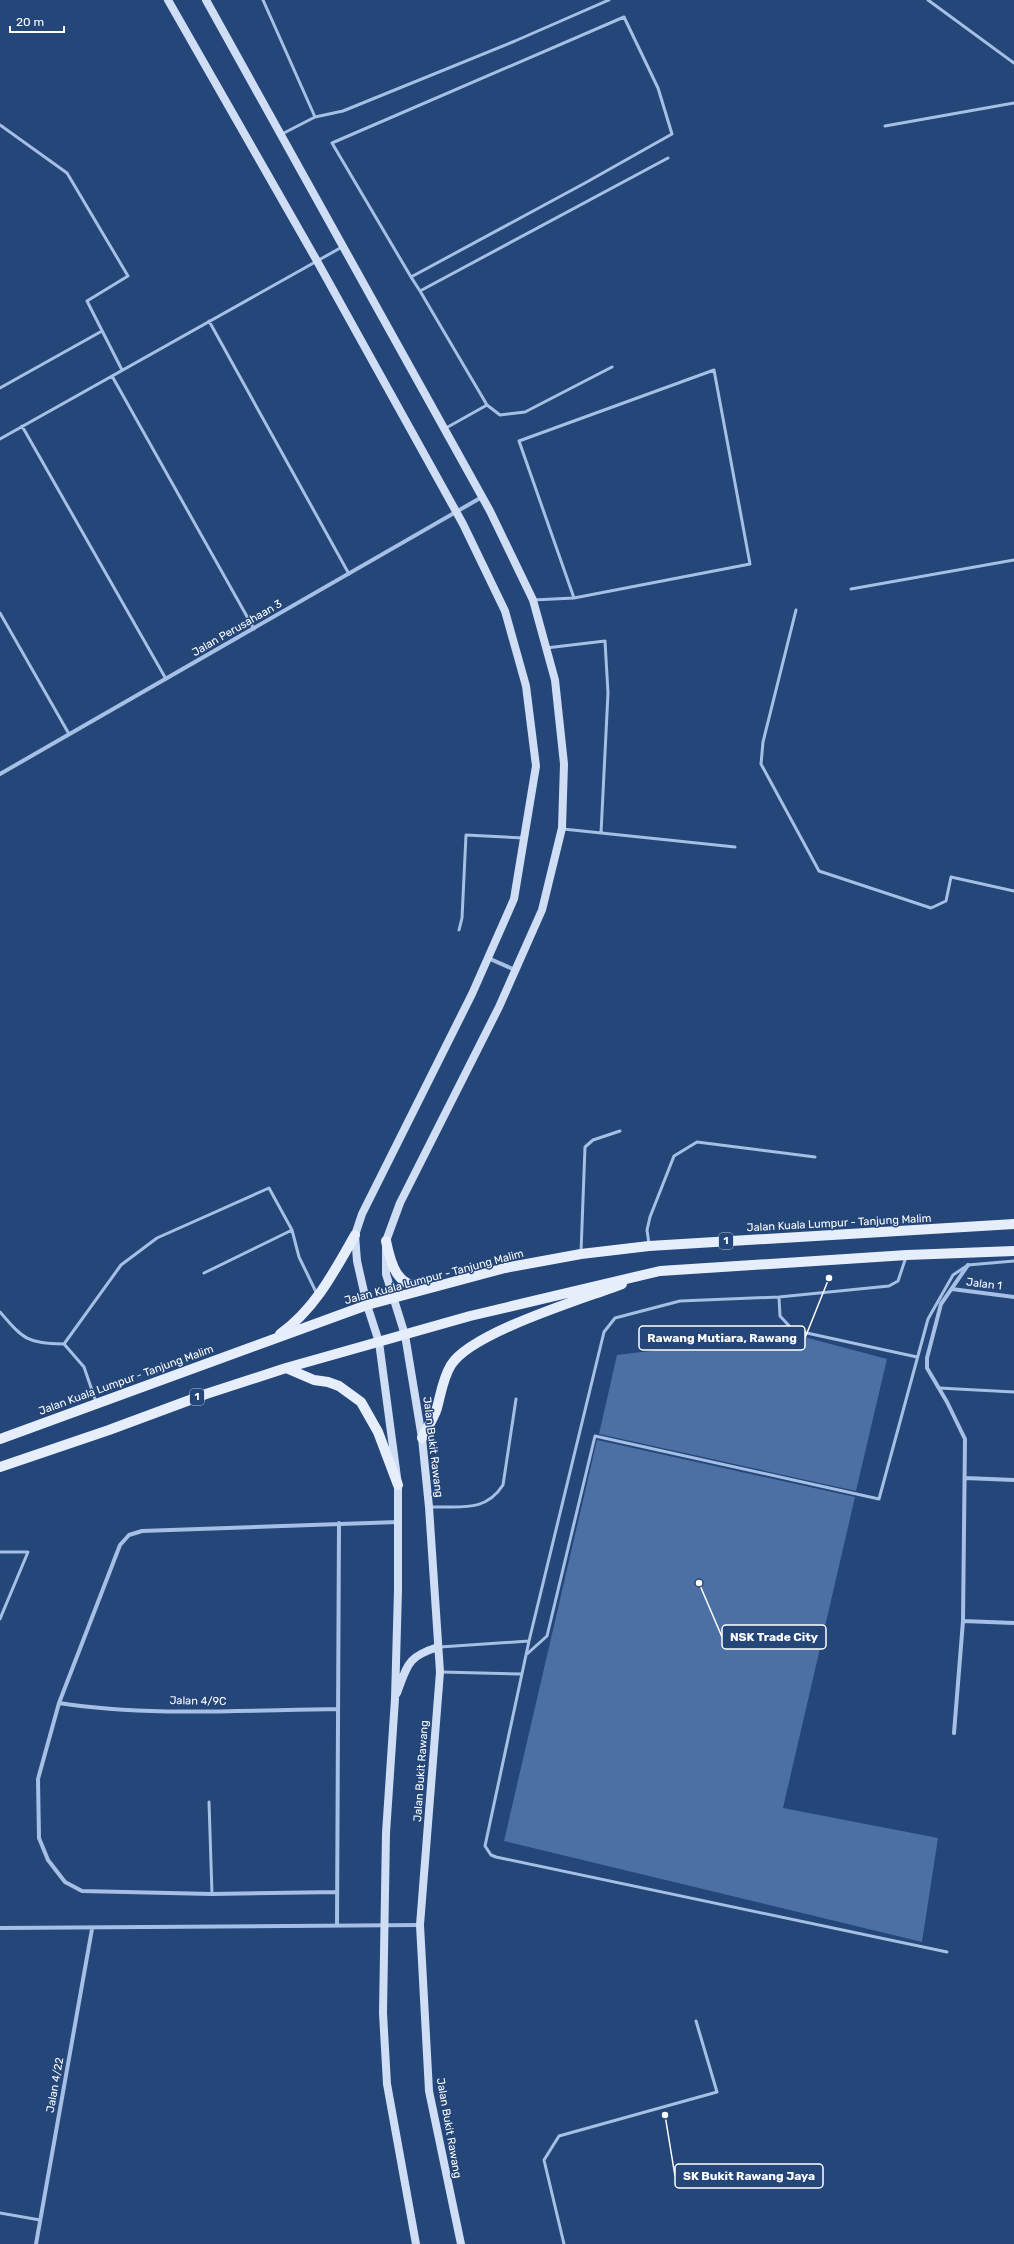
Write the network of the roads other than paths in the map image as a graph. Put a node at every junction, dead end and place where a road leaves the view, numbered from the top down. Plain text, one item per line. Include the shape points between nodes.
1 (168, 0) edge
2 (206, 0) edge
3 (263, 0) edge
4 (609, 0) edge
5 (928, 0) edge
6 (1014, 62) edge
7 (1014, 103) edge
8 (314, 117) junction
9 (0, 125) edge
10 (885, 126) dead end
11 (282, 134) junction
12 (668, 158) dead end
13 (344, 246) junction
14 (317, 261) junction
15 (411, 277) junction
16 (420, 291) junction
17 (209, 321) junction
18 (102, 330) junction
19 (612, 367) dead end
20 (122, 370) junction
21 (112, 376) junction
22 (0, 388) edge
23 (487, 405) junction
24 (22, 426) junction
25 (445, 429) junction
26 (0, 439) edge
27 (482, 497) junction
28 (457, 512) junction
29 (1014, 560) edge
30 (349, 574) junction
31 (851, 589) dead end
32 (574, 598) junction
33 (533, 600) junction
34 (796, 610) dead end
35 (0, 613) edge
36 (254, 628) junction
37 (546, 648) junction
38 (166, 679) junction
39 (70, 734) junction
40 (0, 774) edge
41 (562, 828) junction
42 (601, 832) junction
43 (525, 838) junction
44 (735, 847) dead end
45 (1014, 891) edge
46 (460, 930) dead end
47 (488, 958) junction
48 (515, 970) junction
49 (620, 1131) dead end
50 (815, 1158) dead end
51 (1014, 1224) edge
52 (292, 1230) junction
53 (355, 1235) junction
54 (386, 1241) junction
55 (649, 1246) junction
56 (1014, 1251) edge
57 (581, 1254) junction
58 (907, 1255) junction
59 (1014, 1261) edge
60 (968, 1265) junction
61 (660, 1271) junction
62 (204, 1274) dead end
63 (442, 1286) junction
64 (952, 1289) junction
65 (318, 1296) junction
66 (778, 1297) junction
67 (1014, 1297) edge
68 (395, 1299) junction
69 (367, 1305) junction
70 (0, 1312) edge
71 (405, 1335) junction
72 (270, 1341) junction
73 (379, 1342) junction
74 (64, 1344) junction
75 (917, 1357) junction
76 (286, 1368) junction
77 (939, 1388) junction
78 (1014, 1392) edge
79 (516, 1399) dead end
80 (96, 1402) junction
81 (422, 1438) junction
82 (0, 1439) edge
83 (0, 1467) edge
84 (965, 1478) junction
85 (1014, 1480) edge
86 (398, 1485) junction
87 (429, 1507) junction
88 (398, 1522) junction
89 (339, 1524) junction
90 (0, 1552) edge
91 (0, 1619) edge
92 (962, 1621) junction
93 (1014, 1623) edge
94 (529, 1641) junction
95 (438, 1647) junction
96 (526, 1654) junction
97 (440, 1672) junction
98 (522, 1674) junction
99 (395, 1699) junction
100 (59, 1702) junction
101 (338, 1709) junction
102 (954, 1733) dead end
103 (208, 1802) dead end
104 (337, 1892) junction
105 (212, 1894) junction
106 (383, 1924) junction
107 (337, 1925) junction
108 (420, 1925) junction
109 (0, 1928) edge
110 (92, 1929) junction
111 (947, 1952) dead end
112 (696, 2021) dead end
113 (0, 2213) edge
114 (40, 2220) junction
115 (36, 2244) edge
116 (416, 2244) edge
117 (461, 2244) edge
118 (564, 2244) edge

1 - 14 street
2 - 11 street
3 - 8 lane
4 - 8 lane via 343,111
5 - 6 lane
7 - 10 lane
8 - 11 lane
9 - 18 lane via 67,173 128,276 87,301
11 - 13 street
12 - 16 lane
13 - 14 lane
13 - 25 street
14 - 17 lane
14 - 28 street
15 - 15 lane via 672,134 658,88 624,17 332,144
15 - 16 lane
16 - 23 lane
17 - 20 lane
17 - 30 lane
18 - 20 lane
18 - 22 lane
19 - 23 lane via 525,412 500,415
20 - 21 lane
21 - 24 lane
21 - 36 lane
23 - 25 lane
24 - 26 lane
24 - 38 lane
25 - 27 street
27 - 28 street, Jalan Perusahaan 3
27 - 33 street
28 - 30 street, Jalan Perusahaan 3
28 - 43 street via 505,611 526,686 536,766
29 - 31 lane
30 - 36 street, Jalan Perusahaan 3
32 - 32 lane via 519,441 714,370 750,564
32 - 33 lane
33 - 37 street
34 - 45 lane via 763,742 760,764 819,871 931,908 946,901 951,877
35 - 39 lane
36 - 38 street, Jalan Perusahaan 3
37 - 41 street via 555,680 564,764
37 - 42 lane via 605,641 608,693
38 - 39 street, Jalan Perusahaan 3
39 - 40 street, Jalan Perusahaan 3
41 - 42 lane
41 - 48 street via 542,910
42 - 44 lane
43 - 46 lane via 466,835
43 - 47 street via 514,899
47 - 48 street
47 - 53 street via 362,1214
48 - 54 street via 400,1204
49 - 57 lane via 593,1140 585,1147
50 - 55 lane via 697,1142 674,1156 650,1217
51 - 55 main road, Jalan Kuala Lumpur - Tanjung Malim / 1
52 - 62 lane
52 - 65 lane via 299,1257
52 - 74 lane via 269,1188 157,1238 121,1265
53 - 65 main road
53 - 69 street via 357,1261
54 - 63 main road via 394,1270 407,1284 419,1288
54 - 68 street, Jalan Bukit Rawang via 386,1274
55 - 57 main road, Jalan Kuala Lumpur - Tanjung Malim / 1
56 - 58 main road, 1
57 - 63 main road, Jalan Kuala Lumpur - Tanjung Malim / 1 via 505,1268
58 - 61 main road, 1
58 - 66 lane via 898,1281 889,1286
59 - 60 lane
60 - 64 street
60 - 75 lane via 953,1275 928,1319
61 - 71 main road, 1 via 584,1288
61 - 81 main road via 536,1316 476,1342 461,1352 445,1378 436,1409
63 - 68 main road, Jalan Kuala Lumpur - Tanjung Malim / 1
64 - 67 street, Jalan 1
64 - 77 street via 941,1304 927,1358 927,1368
65 - 72 main road via 301,1316
66 - 75 lane via 780,1316 792,1330
66 - 94 lane via 680,1301 615,1318 604,1332
68 - 69 main road, Jalan Kuala Lumpur - Tanjung Malim / 1
68 - 71 street, Jalan Bukit Rawang
69 - 72 main road, Jalan Kuala Lumpur - Tanjung Malim / 1
69 - 73 street
70 - 74 lane via 18,1332 37,1343
71 - 73 main road, 1
71 - 81 street, Jalan Bukit Rawang
72 - 80 main road, Jalan Kuala Lumpur - Tanjung Malim / 1
73 - 76 main road, 1
73 - 86 street
74 - 80 lane via 84,1367
75 - 96 lane via 879,1499 595,1436 547,1636
76 - 83 main road, 1
76 - 86 main road via 314,1380 339,1386 361,1402 378,1432
77 - 78 lane
77 - 84 street via 964,1439
79 - 87 lane via 503,1485 498,1492 492,1499 478,1506
80 - 82 main road, Jalan Kuala Lumpur - Tanjung Malim / 1
81 - 87 street, Jalan Bukit Rawang
84 - 85 street
84 - 92 street
86 - 88 street
87 - 95 street, Jalan Bukit Rawang
88 - 89 street
88 - 99 street
89 - 100 street via 142,1531 129,1535 120,1545
89 - 101 street
90 - 91 lane via 28,1552
92 - 93 street
92 - 102 street
94 - 95 lane
94 - 96 lane
95 - 97 street, Jalan Bukit Rawang
95 - 99 street via 418,1653 407,1667
96 - 98 lane
97 - 98 lane
97 - 108 street, Jalan Bukit Rawang
98 - 111 lane via 485,1841 487,1852 491,1855
99 - 106 street
100 - 101 street, Jalan 4/9C via 91,1708 205,1711
100 - 105 street via 38,1778 38,1838 48,1860 65,1882 82,1891
101 - 104 street
103 - 105 lane
104 - 105 street
104 - 107 street
106 - 107 street
106 - 108 street
106 - 116 street via 383,2013 387,2084
107 - 110 street
108 - 117 street, Jalan Bukit Rawang via 429,2091
109 - 110 street
110 - 114 street, Jalan 4/22
112 - 118 lane via 717,2092 559,2136 552,2145 544,2160
113 - 114 lane
114 - 115 street, Jalan 4/22

